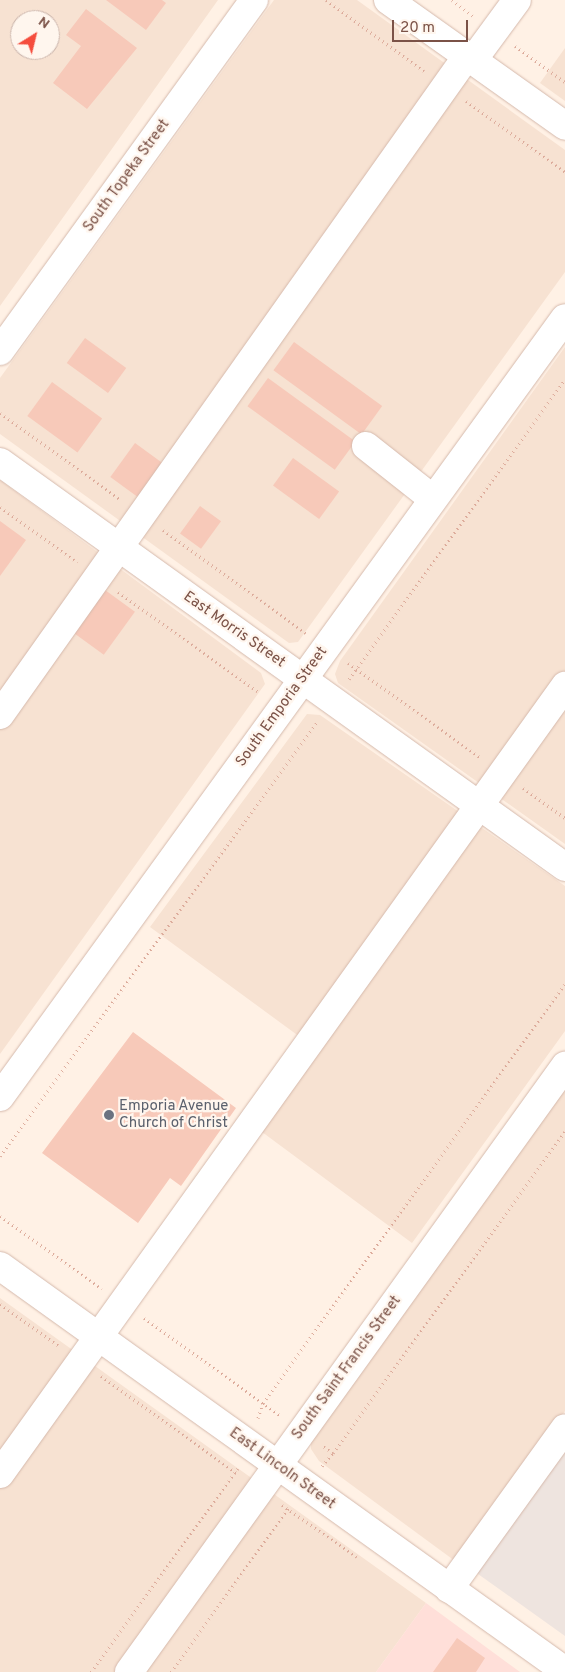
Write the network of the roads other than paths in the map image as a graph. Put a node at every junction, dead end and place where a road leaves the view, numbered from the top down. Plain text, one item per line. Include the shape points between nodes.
1 (254, 0) edge
2 (388, 0) edge
3 (517, 0) edge
4 (470, 58) junction
5 (565, 126) edge
6 (565, 318) edge
7 (0, 351) edge
8 (366, 446) dead end
9 (0, 462) edge
10 (433, 499) junction
11 (119, 548) junction
12 (302, 678) junction
13 (565, 686) edge
14 (0, 715) edge
15 (478, 805) junction
16 (565, 867) edge
17 (565, 1066) edge
18 (0, 1097) edge
19 (0, 1266) edge
20 (99, 1338) junction
21 (565, 1428) edge
22 (276, 1466) junction
23 (0, 1474) edge
24 (449, 1589) junction
25 (129, 1672) edge
26 (565, 1672) edge

1 - 7 street, South Topeka Street
2 - 4 street
3 - 4 street
4 - 5 street
4 - 11 street
6 - 10 street, South Emporia Street
8 - 10 street
9 - 11 street, East Morris Street
10 - 12 street, South Emporia Street
11 - 12 street, East Morris Street
11 - 14 street
12 - 15 street, East Morris Street
12 - 18 street, South Emporia Street
13 - 15 street
15 - 16 street, East Morris Street
15 - 20 street
17 - 22 street, South Saint Francis Street
19 - 20 street, East Lincoln Street
20 - 22 street, East Lincoln Street
20 - 23 street
21 - 24 street
22 - 24 street, East Lincoln Street
22 - 25 street, South Saint Francis Street
24 - 26 street, East Lincoln Street

